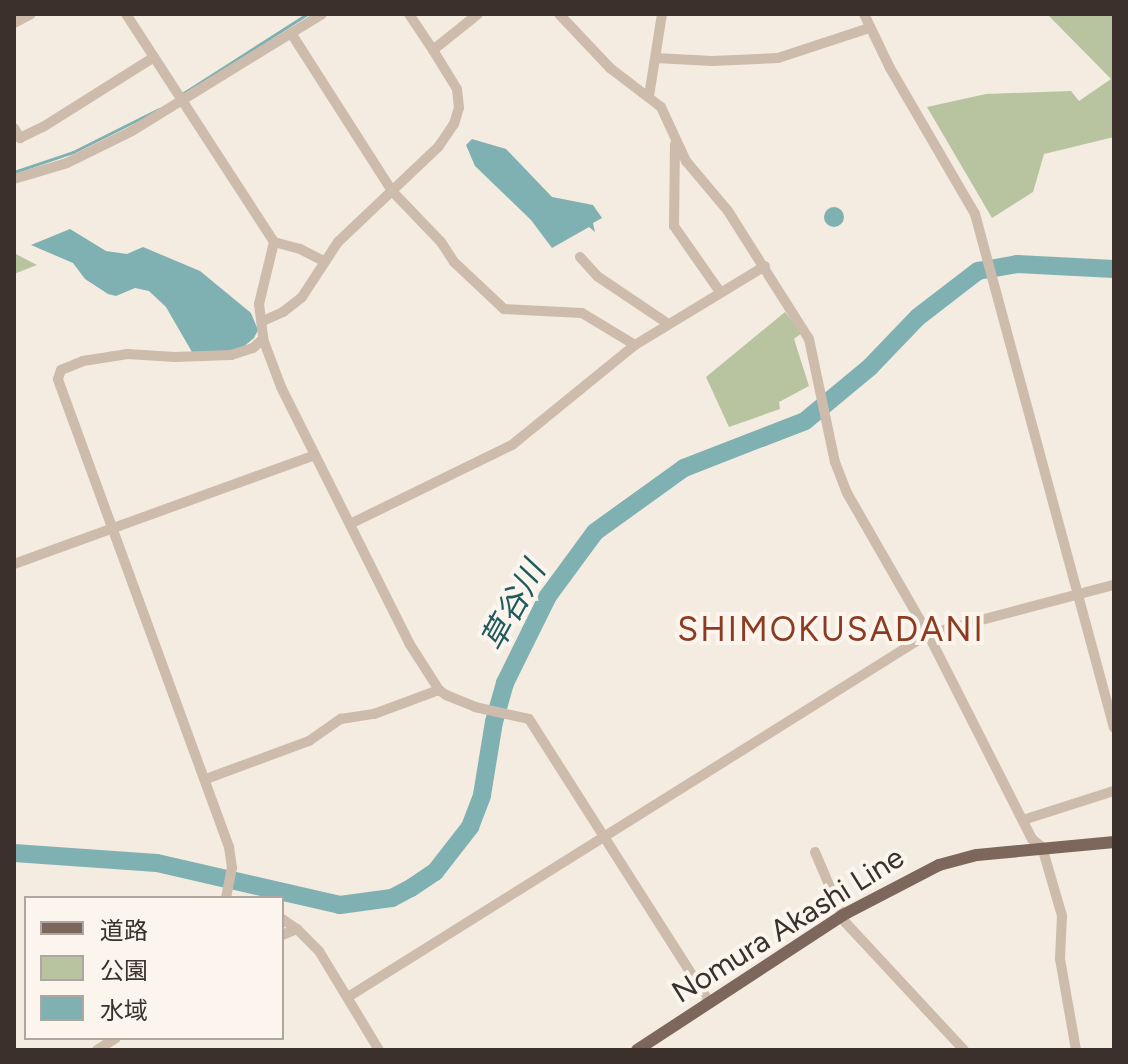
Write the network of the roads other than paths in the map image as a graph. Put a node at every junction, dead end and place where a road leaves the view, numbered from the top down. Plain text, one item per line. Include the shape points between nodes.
1 (31, 14) edge
2 (126, 14) edge
3 (322, 14) edge
4 (409, 14) edge
5 (478, 14) edge
6 (559, 14) edge
7 (662, 14) edge
8 (864, 14) edge
9 (14, 23) edge
10 (869, 28) junction
11 (291, 33) junction
12 (433, 50) junction
13 (154, 57) junction
14 (656, 58) junction
15 (649, 96) junction
16 (184, 102) junction
17 (14, 128) edge
18 (675, 144) junction
19 (14, 179) edge
20 (392, 191) junction
21 (274, 242) junction
22 (580, 257) dead end
23 (325, 262) junction
24 (765, 266) junction
25 (720, 292) junction
26 (263, 321) junction
27 (667, 323) junction
28 (263, 339) junction
29 (635, 345) junction
30 (315, 455) junction
31 (350, 524) junction
32 (114, 527) junction
33 (14, 564) edge
34 (1114, 585) edge
35 (1078, 594) junction
36 (928, 634) junction
37 (439, 690) junction
38 (1114, 728) edge
39 (206, 779) junction
40 (1114, 791) edge
41 (1023, 820) junction
42 (603, 839) junction
43 (1114, 842) edge
44 (1042, 847) junction
45 (815, 852) dead end
46 (226, 896) edge
47 (843, 915) junction
48 (284, 920) edge
49 (297, 929) junction
50 (284, 934) edge
51 (348, 997) junction
52 (709, 1002) junction
53 (379, 1050) edge
54 (637, 1050) edge
55 (964, 1050) edge
56 (1076, 1050) edge

1 - 9 street
2 - 13 street
3 - 11 street
4 - 12 street
5 - 12 street
6 - 15 street via 610,68
7 - 14 street
8 - 10 street
10 - 14 street via 778,58
10 - 35 street via 963,189 989,254
11 - 16 street
11 - 20 street
12 - 20 street via 457,89 459,108 439,146
13 - 16 street
13 - 17 street via 43,127 20,138
14 - 15 street
15 - 18 street via 661,107
16 - 19 street via 67,163
16 - 21 street
18 - 24 street
18 - 25 street via 674,226
20 - 23 street via 338,242
20 - 29 street via 504,309 582,313
21 - 23 street
21 - 26 street via 259,304
22 - 27 street via 597,276
23 - 26 street via 302,297
24 - 25 street
24 - 36 street via 809,339 835,462 847,493
25 - 27 street
26 - 28 street
27 - 29 street
28 - 30 street
28 - 32 street via 231,355 127,354 61,370 58,379
29 - 31 street via 512,445
30 - 31 street
30 - 32 street
31 - 37 street via 409,643
32 - 33 street
32 - 39 street
34 - 35 street
35 - 36 street
35 - 38 street
36 - 41 street
36 - 42 street
37 - 39 street via 374,714 341,719 309,741
37 - 42 street via 475,707 529,719
39 - 46 street via 232,868
40 - 41 street
41 - 44 street
42 - 51 street
42 - 52 street
43 - 44 main road, Nomura Akashi Line
44 - 47 main road, Nomura Akashi Line via 939,865
44 - 56 street via 1062,916 1060,959
45 - 47 street
47 - 52 main road, Nomura Akashi Line
47 - 55 street
48 - 49 street
49 - 50 street
49 - 51 street via 319,951
51 - 53 street
52 - 54 main road, Nomura Akashi Line

